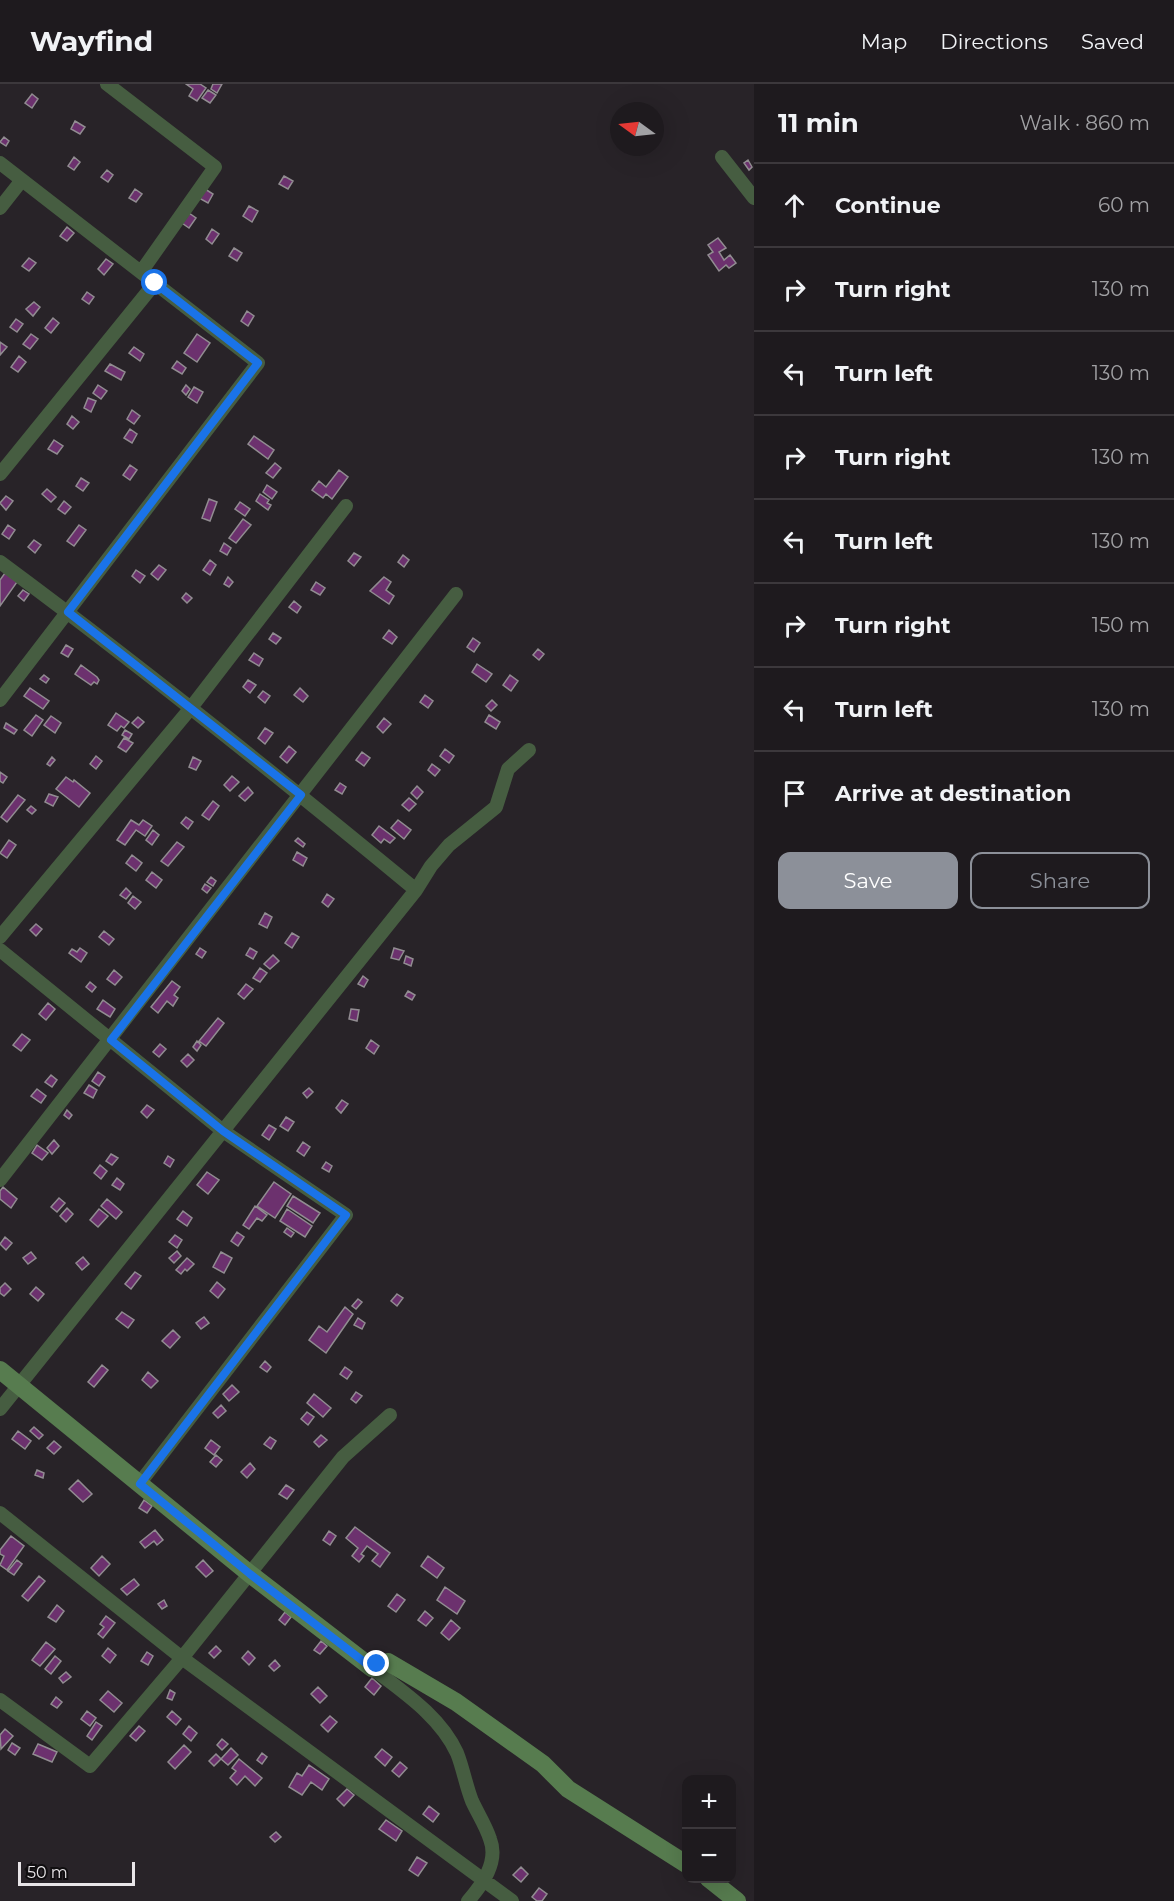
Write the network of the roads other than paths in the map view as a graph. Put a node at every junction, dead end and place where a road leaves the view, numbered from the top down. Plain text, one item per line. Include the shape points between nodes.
1 (107, 84) edge
2 (722, 158) dead end
3 (0, 163) edge
4 (22, 180) junction
5 (754, 198) edge
6 (0, 208) edge
7 (141, 272) junction
8 (155, 283) junction
9 (0, 474) edge
10 (346, 506) dead end
11 (0, 562) edge
12 (456, 594) dead end
13 (68, 612) junction
14 (0, 700) edge
15 (190, 709) junction
16 (529, 750) dead end
17 (301, 795) junction
18 (416, 891) junction
19 (0, 938) edge
20 (0, 950) edge
21 (111, 1040) junction
22 (223, 1131) junction
23 (0, 1180) edge
24 (0, 1370) edge
25 (19, 1385) junction
26 (0, 1409) edge
27 (390, 1415) dead end
28 (140, 1484) junction
29 (0, 1513) edge
30 (250, 1574) junction
31 (182, 1658) junction
32 (372, 1668) junction
33 (0, 1700) edge
34 (682, 1861) edge
35 (486, 1880) junction
36 (714, 1883) edge
37 (468, 1901) edge
38 (512, 1901) edge
39 (737, 1901) edge

1 - 7 street via 215,167
2 - 5 street
3 - 4 street
4 - 6 street
4 - 7 street
7 - 8 street
8 - 9 street
8 - 13 street via 258,363
10 - 15 street
11 - 13 street
12 - 17 street
13 - 14 street
13 - 15 street
15 - 17 street
15 - 19 street
16 - 18 street via 508,769 496,807 449,844
17 - 18 street
17 - 21 street
18 - 22 street
20 - 21 street
21 - 22 street
21 - 23 street
22 - 25 street
22 - 28 street via 346,1215
24 - 25 street
25 - 26 street
25 - 28 street
27 - 30 street via 343,1457
28 - 30 street
29 - 31 street
30 - 31 street
30 - 32 street
31 - 33 street via 90,1766
31 - 35 street
32 - 34 street via 388,1662 456,1702 543,1764 568,1789
32 - 35 street via 418,1704 456,1752 491,1841
35 - 37 street
35 - 38 street
36 - 39 street

